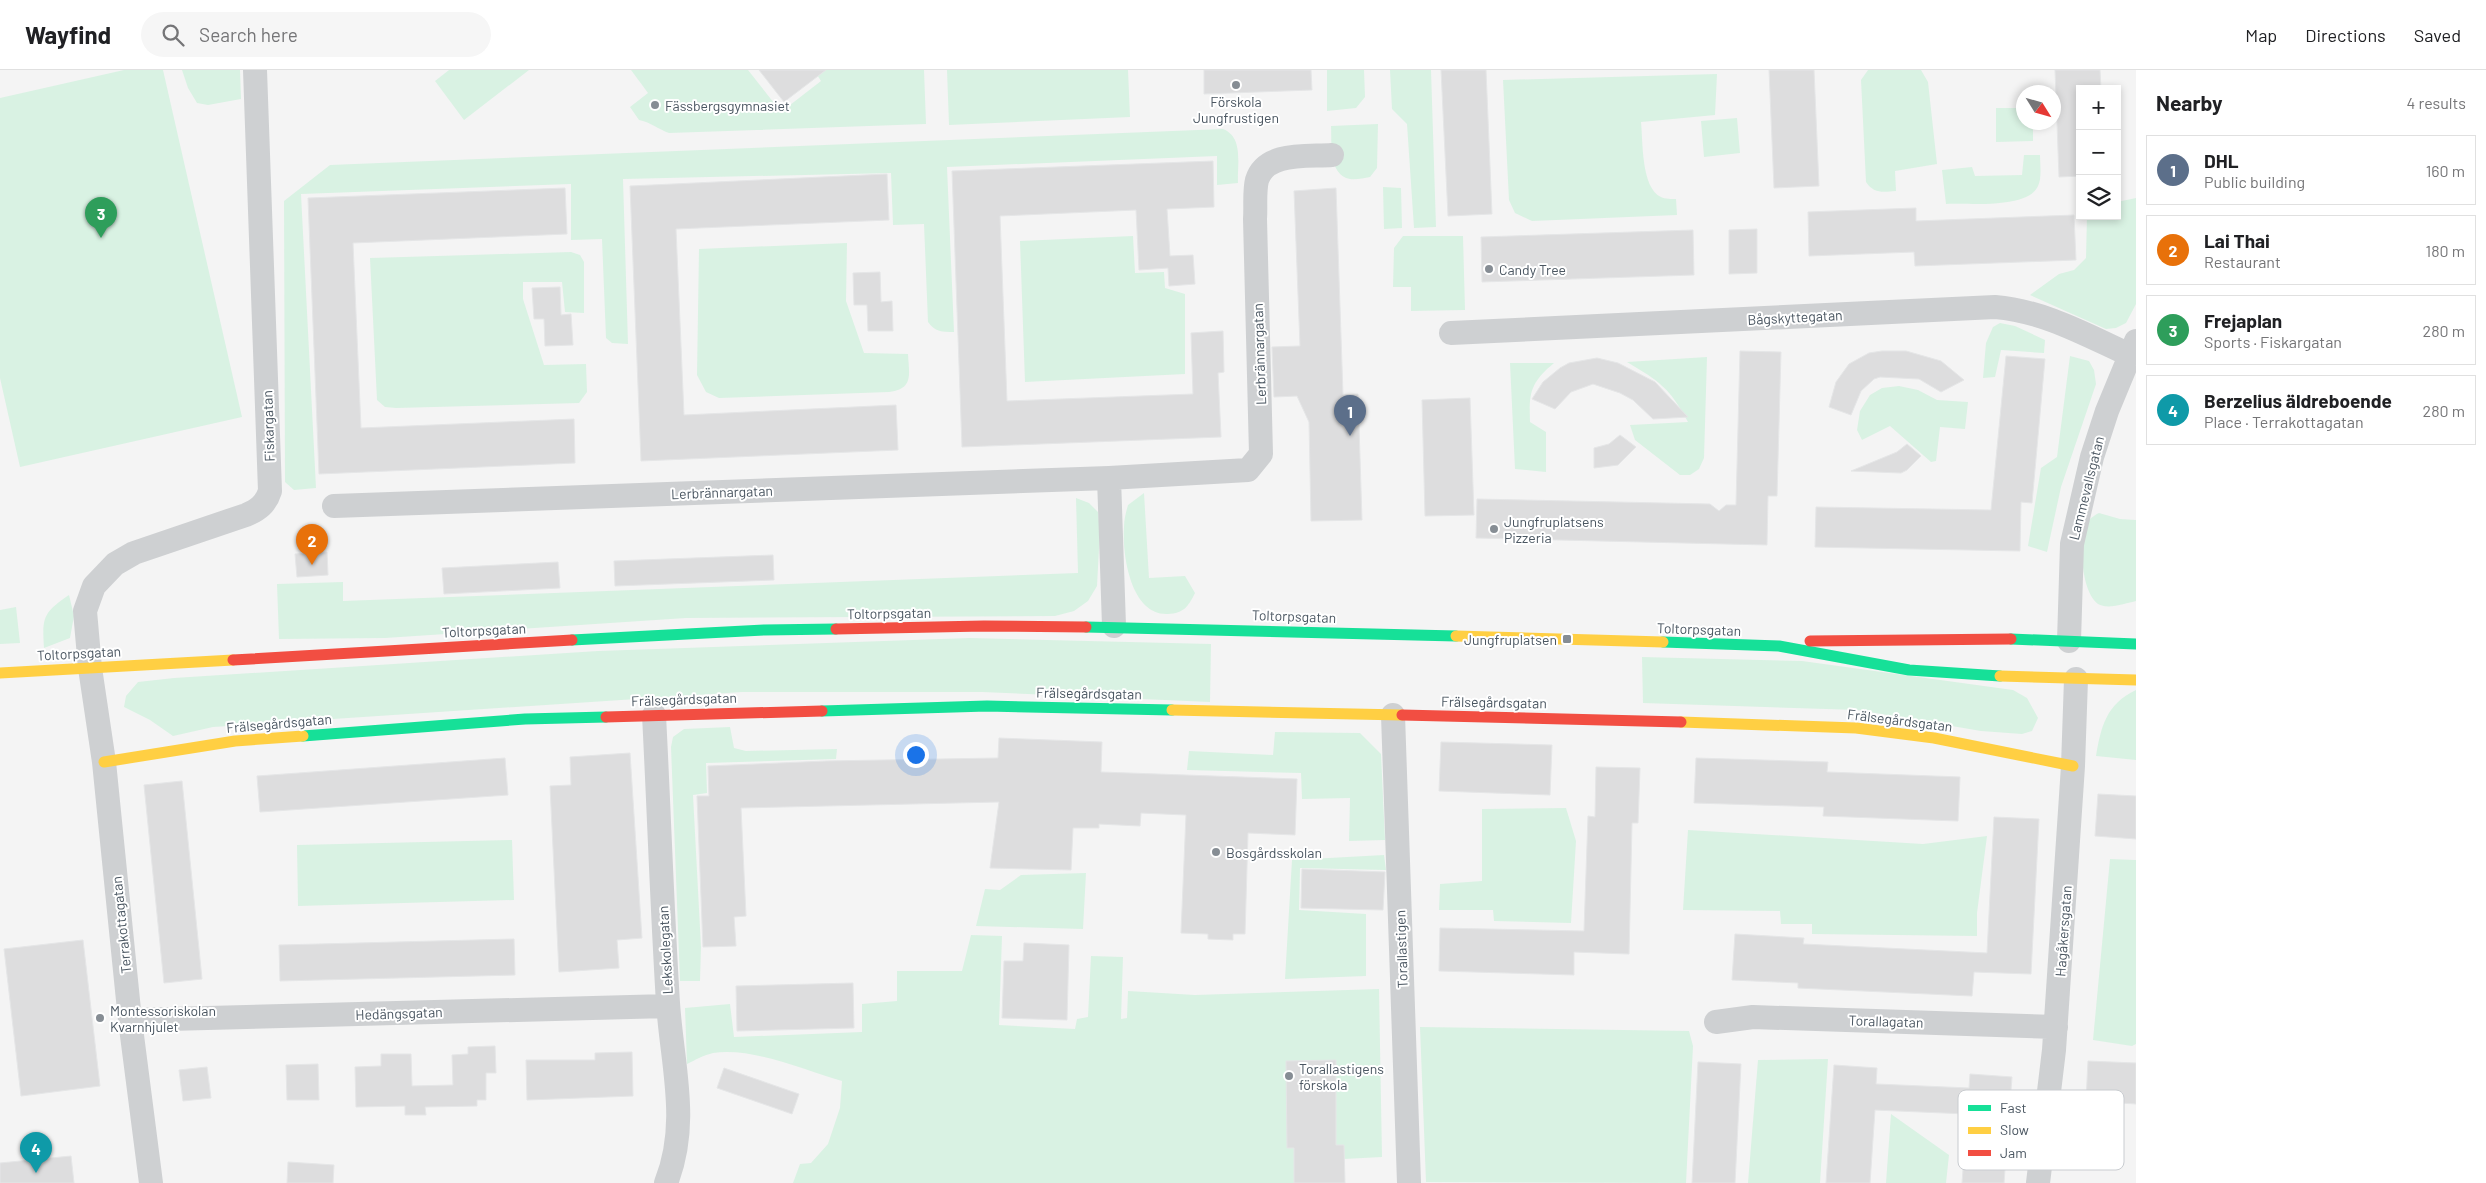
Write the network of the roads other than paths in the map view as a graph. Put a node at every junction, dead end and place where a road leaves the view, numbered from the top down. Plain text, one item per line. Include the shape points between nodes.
1 (255, 70) edge
2 (1332, 155) dead end
3 (1451, 333) dead end
4 (2133, 348) edge
5 (1109, 478) junction
6 (334, 506) dead end
7 (1114, 626) junction
8 (2069, 641) junction
9 (2136, 644) edge
10 (1779, 646) junction
11 (90, 668) junction
12 (0, 672) edge
13 (2076, 679) junction
14 (2136, 680) edge
15 (654, 715) junction
16 (1393, 715) junction
17 (104, 762) junction
18 (2073, 766) junction
19 (668, 1006) junction
20 (130, 1020) junction
21 (1716, 1022) dead end
22 (2056, 1027) junction
23 (2049, 1090) edge
24 (2040, 1170) edge
25 (151, 1183) edge
26 (666, 1183) edge
27 (1409, 1183) edge
28 (2038, 1183) edge

1 - 11 street, Fiskargatan via 270,491 257,510 134,554 103,576 94,586 84,611
2 - 5 street, Lerbrännargatan via 1278,159 1268,163 1257,182 1255,219 1261,454 1256,462 1248,470
3 - 4 street, Bågskyttegatan via 1995,307 2048,318
4 - 8 street, Lammevallsgatan via 2092,457 2072,544
5 - 6 street, Lerbrännargatan
5 - 7 street
7 - 10 street, Toltorpsgatan
7 - 11 street, Toltorpsgatan via 754,631
8 - 9 street, Toltorpsgatan
8 - 10 street, Toltorpsgatan via 1816,640
10 - 13 street, Toltorpsgatan via 1909,670
11 - 12 street, Toltorpsgatan
11 - 17 street, Terrakottagatan
13 - 14 street, Toltorpsgatan
13 - 18 street, Hagåkersgatan
15 - 16 street, Frälsegårdsgatan via 987,706
15 - 17 street, Frälsegårdsgatan via 525,719 235,741
15 - 19 street, Lekskolegatan
16 - 18 street, Frälsegårdsgatan via 1856,728 1943,739
16 - 27 street, Torallastigen
17 - 20 street, Terrakottagatan
18 - 22 street, Hagåkersgatan
19 - 20 street, Hedängsgatan
19 - 26 street, Lekskolegatan via 680,1126
20 - 25 street, Terrakottagatan
21 - 22 street, Torallagatan via 1763,1017
22 - 23 street, Hagåkersgatan
24 - 28 street, Hagåkersgatan

